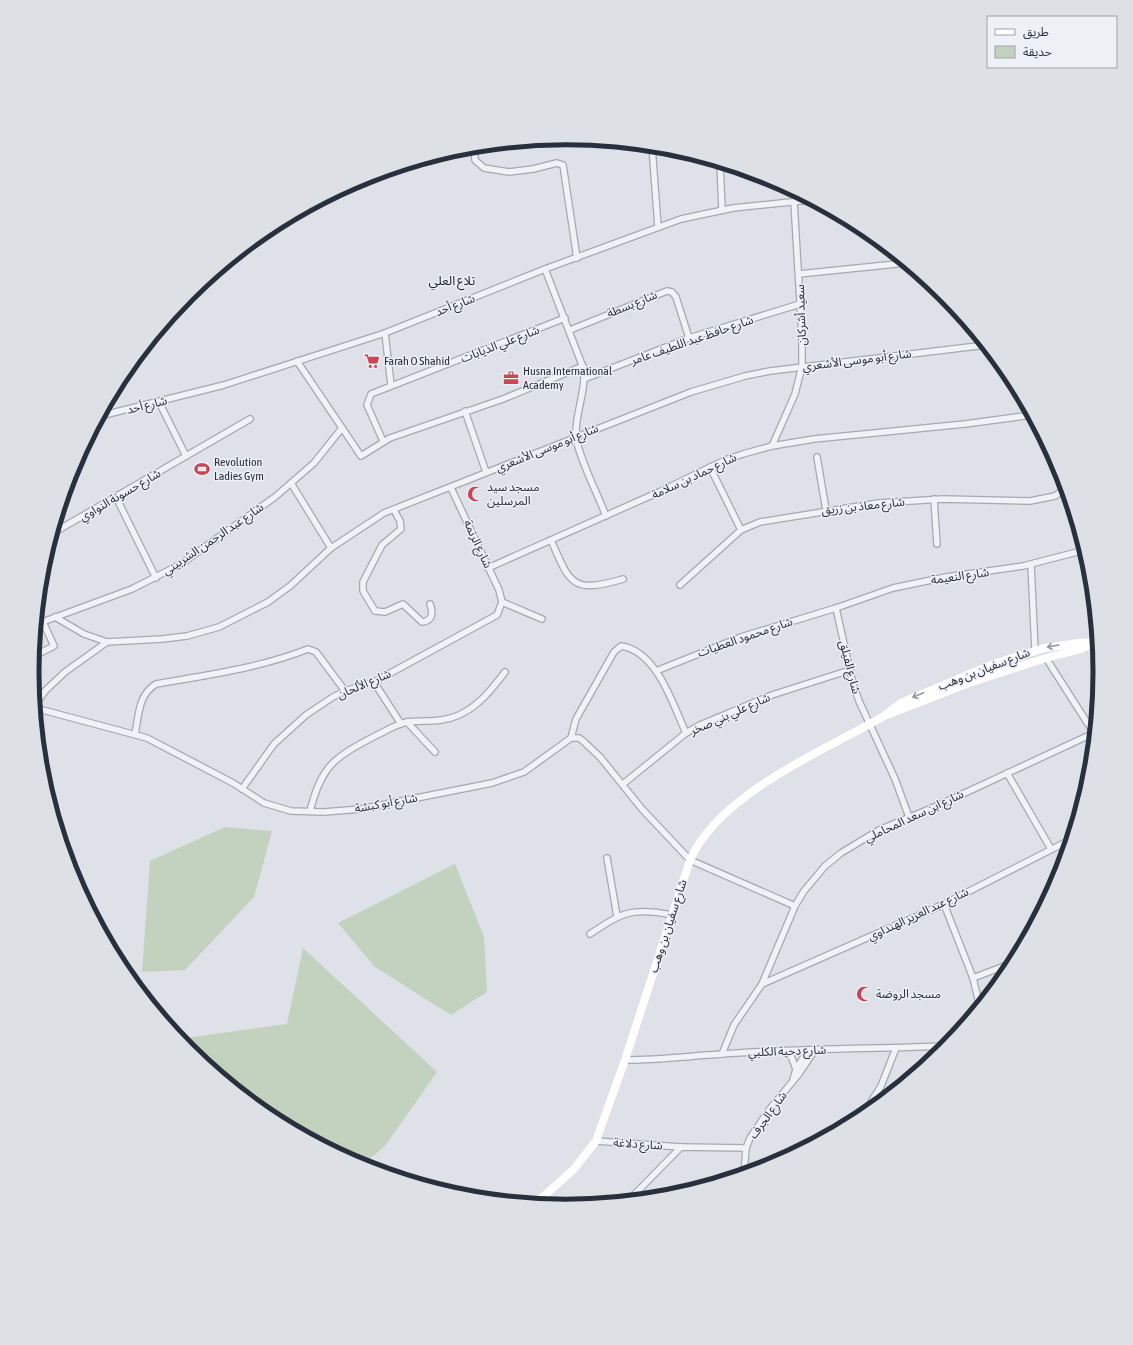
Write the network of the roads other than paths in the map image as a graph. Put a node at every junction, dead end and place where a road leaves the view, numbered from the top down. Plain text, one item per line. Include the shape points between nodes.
1 (474, 153) edge
2 (652, 153) edge
3 (720, 168) edge
4 (803, 201) edge
5 (794, 202) junction
6 (722, 210) junction
7 (658, 228) junction
8 (576, 258) junction
9 (899, 264) edge
10 (545, 269) junction
11 (799, 274) junction
12 (800, 304) junction
13 (565, 318) junction
14 (570, 330) junction
15 (385, 333) junction
16 (689, 338) junction
17 (980, 346) edge
18 (297, 361) junction
19 (583, 366) junction
20 (802, 366) junction
21 (584, 379) junction
22 (391, 385) junction
23 (159, 402) junction
24 (465, 411) junction
25 (107, 414) edge
26 (1027, 416) edge
27 (250, 419) dead end
28 (342, 428) junction
29 (576, 436) junction
30 (383, 441) junction
31 (772, 446) junction
32 (186, 456) junction
33 (817, 457) dead end
34 (710, 467) junction
35 (486, 472) junction
36 (291, 483) junction
37 (451, 488) junction
38 (1062, 491) edge
39 (116, 497) junction
40 (934, 499) junction
41 (394, 510) junction
42 (826, 510) junction
43 (606, 516) junction
44 (59, 530) edge
45 (741, 530) junction
46 (551, 540) junction
47 (937, 544) dead end
48 (331, 548) junction
49 (1080, 551) edge
50 (1031, 564) junction
51 (488, 568) junction
52 (156, 578) junction
53 (623, 579) dead end
54 (680, 586) dead end
55 (502, 602) junction
56 (430, 604) dead end
57 (836, 608) junction
58 (55, 617) junction
59 (542, 619) dead end
60 (42, 622) edge
61 (41, 625) edge
62 (107, 642) junction
63 (1093, 643) edge
64 (1093, 644) edge
65 (1035, 650) junction
66 (40, 653) edge
67 (1046, 658) junction
68 (850, 670) junction
69 (656, 671) junction
70 (505, 672) dead end
71 (374, 682) junction
72 (345, 691) junction
73 (40, 697) edge
74 (40, 709) edge
75 (884, 716) junction
76 (404, 723) junction
77 (869, 724) junction
78 (1090, 728) edge
79 (686, 733) junction
80 (135, 734) junction
81 (1090, 736) edge
82 (571, 738) junction
83 (435, 752) dead end
84 (1007, 774) junction
85 (624, 784) junction
86 (242, 789) junction
87 (310, 811) junction
88 (909, 817) junction
89 (1065, 844) edge
90 (1051, 849) junction
91 (607, 858) dead end
92 (690, 860) junction
93 (944, 904) junction
94 (795, 906) junction
95 (672, 914) junction
96 (617, 916) junction
97 (590, 934) dead end
98 (1005, 966) edge
99 (973, 978) junction
100 (762, 984) junction
101 (979, 1001) edge
102 (938, 1046) edge
103 (896, 1048) junction
104 (808, 1050) junction
105 (816, 1050) junction
106 (784, 1051) junction
107 (722, 1054) junction
108 (625, 1060) junction
109 (796, 1069) junction
110 (793, 1080) junction
111 (869, 1105) edge
112 (596, 1141) junction
113 (681, 1147) junction
114 (746, 1148) junction
115 (744, 1169) edge
116 (634, 1195) edge
117 (540, 1199) edge

1 - 8 street via 475,160 484,168 509,172 557,163 563,165
2 - 7 street
3 - 6 street
4 - 5 street, شارع أحد
5 - 6 street, شارع أحد
5 - 11 street, سعيد أشركان
6 - 7 street, شارع أحد via 681,219
7 - 8 street, شارع أحد
8 - 10 street, شارع أحد
9 - 11 street
10 - 13 street
10 - 15 street, شارع أحد
11 - 12 street, سعيد أشركان
12 - 16 street, شارع حافظ عبد اللطيف عامر
12 - 20 street, سعيد أشركان
13 - 14 street
13 - 22 street, شارع علي الذيابات
14 - 16 street, شارع بسطة via 667,291 676,297
14 - 19 street
15 - 18 street, شارع أحد
15 - 22 street
16 - 21 street, شارع حافظ عبد اللطيف عامر
17 - 20 street, شارع أبو موسى الأشعري
18 - 23 street, شارع أحد via 224,385
18 - 28 street
19 - 21 street
19 - 24 street
20 - 29 street, شارع أبو موسى الأشعري via 745,376 702,388
20 - 31 street, سعيد أشركان via 795,394
21 - 29 street
22 - 30 street, شارع علي الذيابات via 371,394 367,405
23 - 25 street, شارع أحد
23 - 32 street
24 - 30 street
24 - 35 street
26 - 31 street, شارع حماد بن سلامة
27 - 32 street, شارع حسونة النواوي
28 - 30 street via 360,455
28 - 36 street, شارع عبد الرحمن الشربيني via 314,463
29 - 35 street, شارع أبو موسى الأشعري
29 - 43 street
31 - 34 street, شارع حماد بن سلامة via 732,457
32 - 39 street, شارع حسونة النواوي
33 - 42 street
34 - 43 street, شارع حماد بن سلامة
34 - 45 street
35 - 37 street, شارع أبو موسى الأشعري
36 - 48 street
36 - 52 street, شارع عبد الرحمن الشربيني via 221,537
37 - 41 street, شارع أبو موسى الأشعري
37 - 51 street, شارع الرتمة
38 - 40 street, شارع معاذ بن زريق via 1055,496 1030,501
39 - 44 street, شارع حسونة النواوي
39 - 52 street
40 - 42 street, شارع معاذ بن زريق
40 - 47 street
41 - 48 street, شارع أبو موسى الأشعري via 370,521
41 - 56 street via 400,520 401,529 380,549 364,578 363,591 375,611 385,612 403,604 422,622 432,616
42 - 45 street, شارع معاذ بن زريق via 760,522
43 - 46 street, شارع حماد بن سلامة
45 - 54 street, شارع معاذ بن زريق
46 - 51 street, شارع حماد بن سلامة
46 - 53 street via 565,570 575,582 593,587
48 - 62 street, شارع أبو موسى الأشعري via 290,586 268,602 220,627 175,638
49 - 50 street, شارع النعيمة
50 - 57 street, شارع النعيمة via 916,582 869,595
50 - 65 street
51 - 55 street, شارع الرتمة
52 - 58 street, شارع عبد الرحمن الشربيني
55 - 59 street
55 - 71 street, شارع الألحان via 500,611 491,620
57 - 68 street, شارع الفيلق
57 - 69 street, شارع محمود العطيات via 741,637
58 - 60 street, شارع عبد الرحمن الشربيني
58 - 62 street, شارع أبو موسى الأشعري via 84,634
61 - 66 street via 54,646
62 - 73 street, شارع أبو كبشة via 65,672
63 -> 65 street, شارع سفيان بن وهب via 1068,644
64 - 67 street, شارع سفيان بن وهب
65 -> 75 street, شارع سفيان بن وهب via 901,702
67 - 75 street, شارع سفيان بن وهب via 969,683
67 - 78 street
68 - 77 street, شارع الفيلق
68 - 79 street, شارع علي بني صخر via 767,697
69 - 79 street
69 - 82 street via 641,654 624,646 618,647 576,720
70 - 76 street via 485,697 458,716 446,720
71 - 72 street, شارع الألحان
71 - 76 street
72 - 80 street via 316,652 308,649 244,669 156,684 143,696
72 - 86 street, شارع الألحان via 306,715 285,732
74 - 80 street, شارع أبو كبشة
75 - 77 street, شارع سفيان بن وهب
76 - 83 street
76 - 87 street via 356,746 333,761 320,780
77 - 88 street, شارع الفيلق via 895,779
77 - 92 street, شارع سفيان بن وهب via 742,800 712,825
79 - 85 street, شارع علي بني صخر
80 - 86 street, شارع أبو كبشة via 166,747
81 - 84 street, شارع ابن سعد المحاملي
82 - 85 street via 579,738 592,748
82 - 87 street, شارع أبو كبشة via 524,772 492,783 361,809
84 - 88 street, شارع ابن سعد المحاملي
84 - 90 street
85 - 92 street via 639,805
86 - 87 street, شارع أبو كبشة via 276,807
88 - 94 street, شارع ابن سعد المحاملي via 879,830 841,852 814,878
89 - 90 street, شارع عبد العزيز الهنداوي
90 - 93 street, شارع عبد العزيز الهنداوي
91 - 96 street
92 - 94 street
92 - 95 street, شارع سفيان بن وهب
93 - 99 street
93 - 100 street, شارع عبد العزيز الهنداوي
94 - 100 street, شارع ابن سعد المحاملي
95 - 96 street via 637,910
95 - 108 street, شارع سفيان بن وهب
96 - 97 street
98 - 99 street
99 - 101 street
100 - 107 street, شارع ابن سعد المحاملي via 734,1025
102 - 103 street, شارع دحية الكلبي
103 - 105 street, شارع دحية الكلبي
103 - 111 street via 881,1086
104 - 105 street, شارع دحية الكلبي
104 - 106 street, شارع دحية الكلبي
104 - 109 street
105 - 110 street, شارع الجرف
106 - 107 street, شارع دحية الكلبي
106 - 109 street via 791,1056
107 - 108 street, شارع دحية الكلبي via 660,1060
108 - 112 street, شارع سفيان بن وهب
109 - 110 street
110 - 114 street, شارع الجرف via 769,1110
112 - 113 street, شارع دلاغة
112 - 117 street, شارع سفيان بن وهب via 574,1169
113 - 114 street, شارع دلاغة
113 - 116 street, شارع دلاغة
114 - 115 street, شارع الجرف

